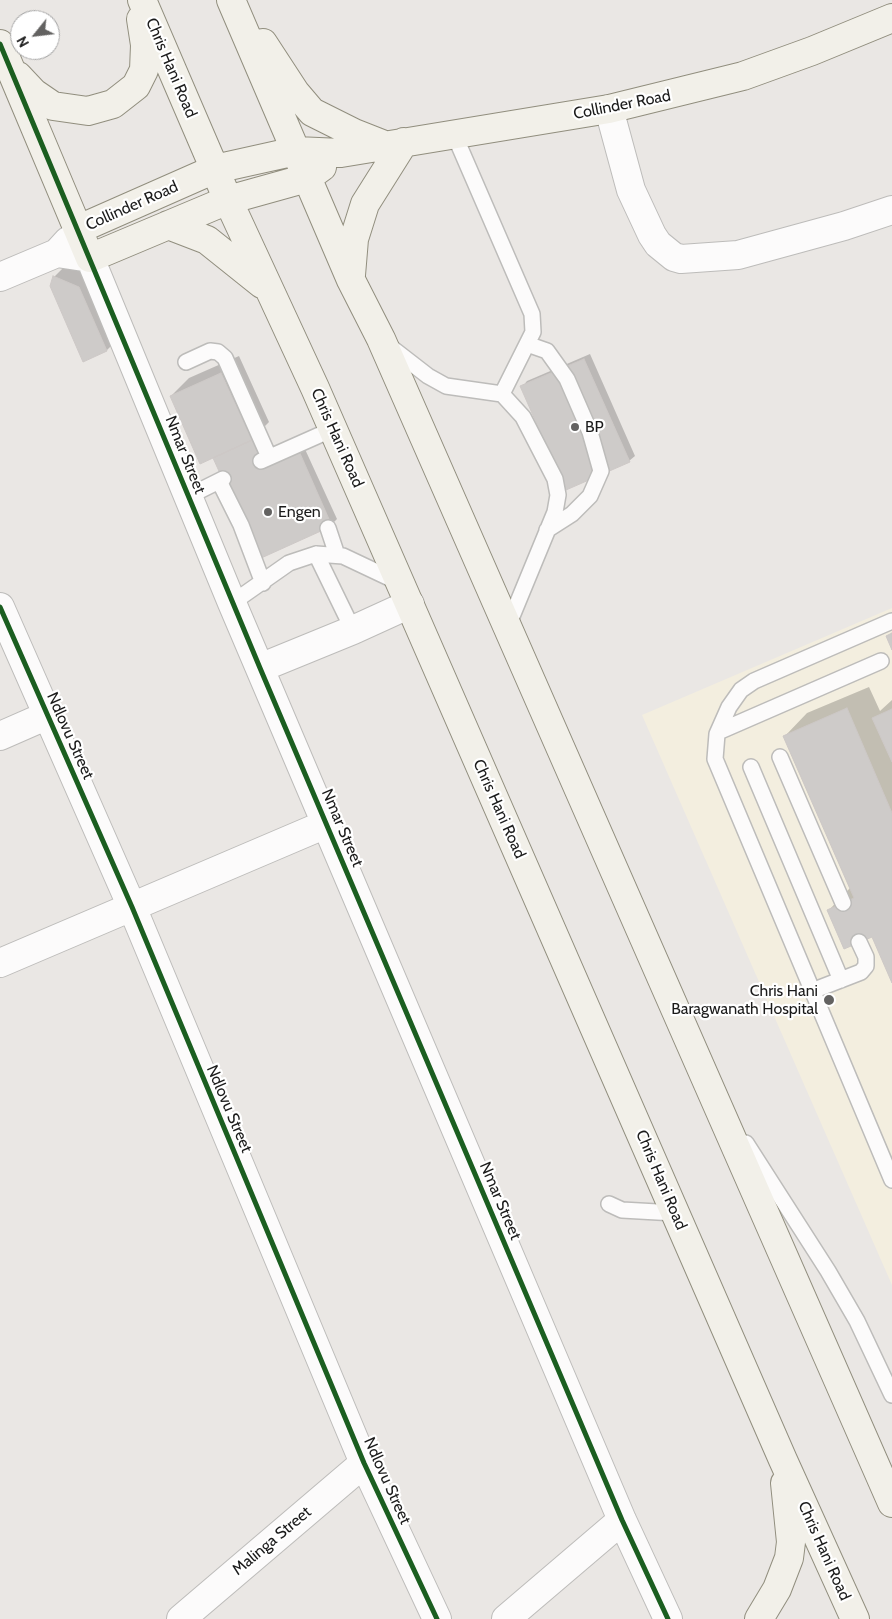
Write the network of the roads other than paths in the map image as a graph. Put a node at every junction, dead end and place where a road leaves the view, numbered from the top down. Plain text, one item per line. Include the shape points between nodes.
1 (138, 0) edge
2 (142, 0) edge
3 (232, 0) edge
4 (892, 18) edge
5 (0, 44) edge
6 (11, 70) junction
7 (610, 109) junction
8 (454, 134) junction
9 (396, 144) junction
10 (296, 151) junction
11 (341, 153) junction
12 (215, 170) junction
13 (307, 178) junction
14 (228, 200) junction
15 (892, 210) edge
16 (168, 224) junction
17 (79, 229) junction
18 (57, 253) junction
19 (90, 258) junction
20 (0, 277) edge
21 (351, 280) junction
22 (271, 292) junction
23 (381, 339) junction
24 (526, 344) junction
25 (186, 362) dead end
26 (502, 394) junction
27 (333, 429) junction
28 (189, 496) junction
29 (328, 528) dead end
30 (546, 531) junction
31 (316, 554) junction
32 (337, 555) junction
33 (263, 583) junction
34 (405, 594) junction
35 (232, 603) junction
36 (0, 608) edge
37 (892, 621) edge
38 (506, 629) junction
39 (353, 630) junction
40 (882, 661) dead end
41 (260, 668) junction
42 (48, 715) junction
43 (718, 732) junction
44 (0, 736) edge
45 (780, 757) dead end
46 (752, 767) dead end
47 (326, 824) junction
48 (843, 903) dead end
49 (132, 907) junction
50 (859, 942) dead end
51 (0, 963) edge
52 (841, 980) junction
53 (812, 991) junction
54 (711, 1090) junction
55 (892, 1180) edge
56 (608, 1204) dead end
57 (676, 1213) junction
58 (892, 1396) edge
59 (783, 1460) junction
60 (364, 1463) junction
61 (890, 1497) edge
62 (622, 1520) junction
63 (181, 1619) edge
64 (437, 1619) edge
65 (506, 1619) edge
66 (668, 1619) edge
67 (759, 1619) edge
68 (855, 1619) edge

1 - 6 main road via 145,45 144,70 136,86 113,104 88,111 53,106
2 - 12 main road, Chris Hani Road
3 - 9 main road via 312,112 354,133
3 - 10 main road
4 - 7 main road, Collinder Road via 743,76
5 - 6 main road, Nmar Street
6 - 17 main road, Nmar Street
7 - 8 main road, Collinder Road
7 - 15 street via 631,190 652,235 674,257 738,255
8 - 9 main road, Collinder Road
8 - 24 lane via 532,314 533,332
9 - 11 main road, Collinder Road
9 - 21 main road via 365,204 354,239
10 - 11 main road, Collinder Road
10 - 12 main road, Collinder Road
10 - 13 main road
11 - 13 main road, Collinder Road
12 - 14 main road, Chris Hani Road
12 - 17 main road, Collinder Road
13 - 14 main road, Collinder Road
13 - 21 main road
14 - 16 main road, Collinder Road
14 - 22 main road, Chris Hani Road
16 - 19 main road, Collinder Road
16 - 22 main road via 208,240
17 - 18 street, Collinder Road
17 - 19 main road, Nmar Street
18 - 19 street, Collinder Road
18 - 20 street
19 - 28 street, Nmar Street
21 - 23 main road
22 - 27 main road, Chris Hani Road
23 - 26 lane via 446,386
23 - 38 main road
24 - 26 lane
24 - 30 lane via 547,352 566,379 590,432 601,471 590,496 572,514
25 - 27 lane via 210,351 225,358 265,459 293,450
26 - 30 lane via 523,417 555,480 558,495 555,512
27 - 34 main road, Chris Hani Road
28 - 33 lane via 221,480
28 - 35 street, Nmar Street
29 - 32 lane
30 - 38 lane
31 - 32 lane
31 - 33 lane via 289,563
31 - 39 lane
32 - 34 lane via 360,564
33 - 35 lane
34 - 39 street
34 - 57 main road, Chris Hani Road
35 - 41 street, Nmar Street
36 - 42 street, Ndlovu Street
37 - 43 lane via 754,681 741,690 729,706
38 - 54 main road
39 - 41 street
40 - 43 lane
41 - 47 street, Nmar Street
42 - 44 street
42 - 49 street, Ndlovu Street
43 - 53 lane via 716,767
45 - 48 lane
46 - 52 lane
47 - 49 street
47 - 62 street, Nmar Street
49 - 51 street
49 - 60 street, Ndlovu Street
50 - 52 lane via 866,957 866,966
52 - 53 lane
53 - 55 lane
54 - 58 lane via 828,1271 857,1321
54 - 61 main road
56 - 57 lane via 622,1210
57 - 59 main road, Chris Hani Road
59 - 67 main road via 789,1558 777,1589
59 - 68 main road, Chris Hani Road
60 - 63 street, Malinga Street
60 - 64 street, Ndlovu Street
62 - 65 street
62 - 66 street, Nmar Street

